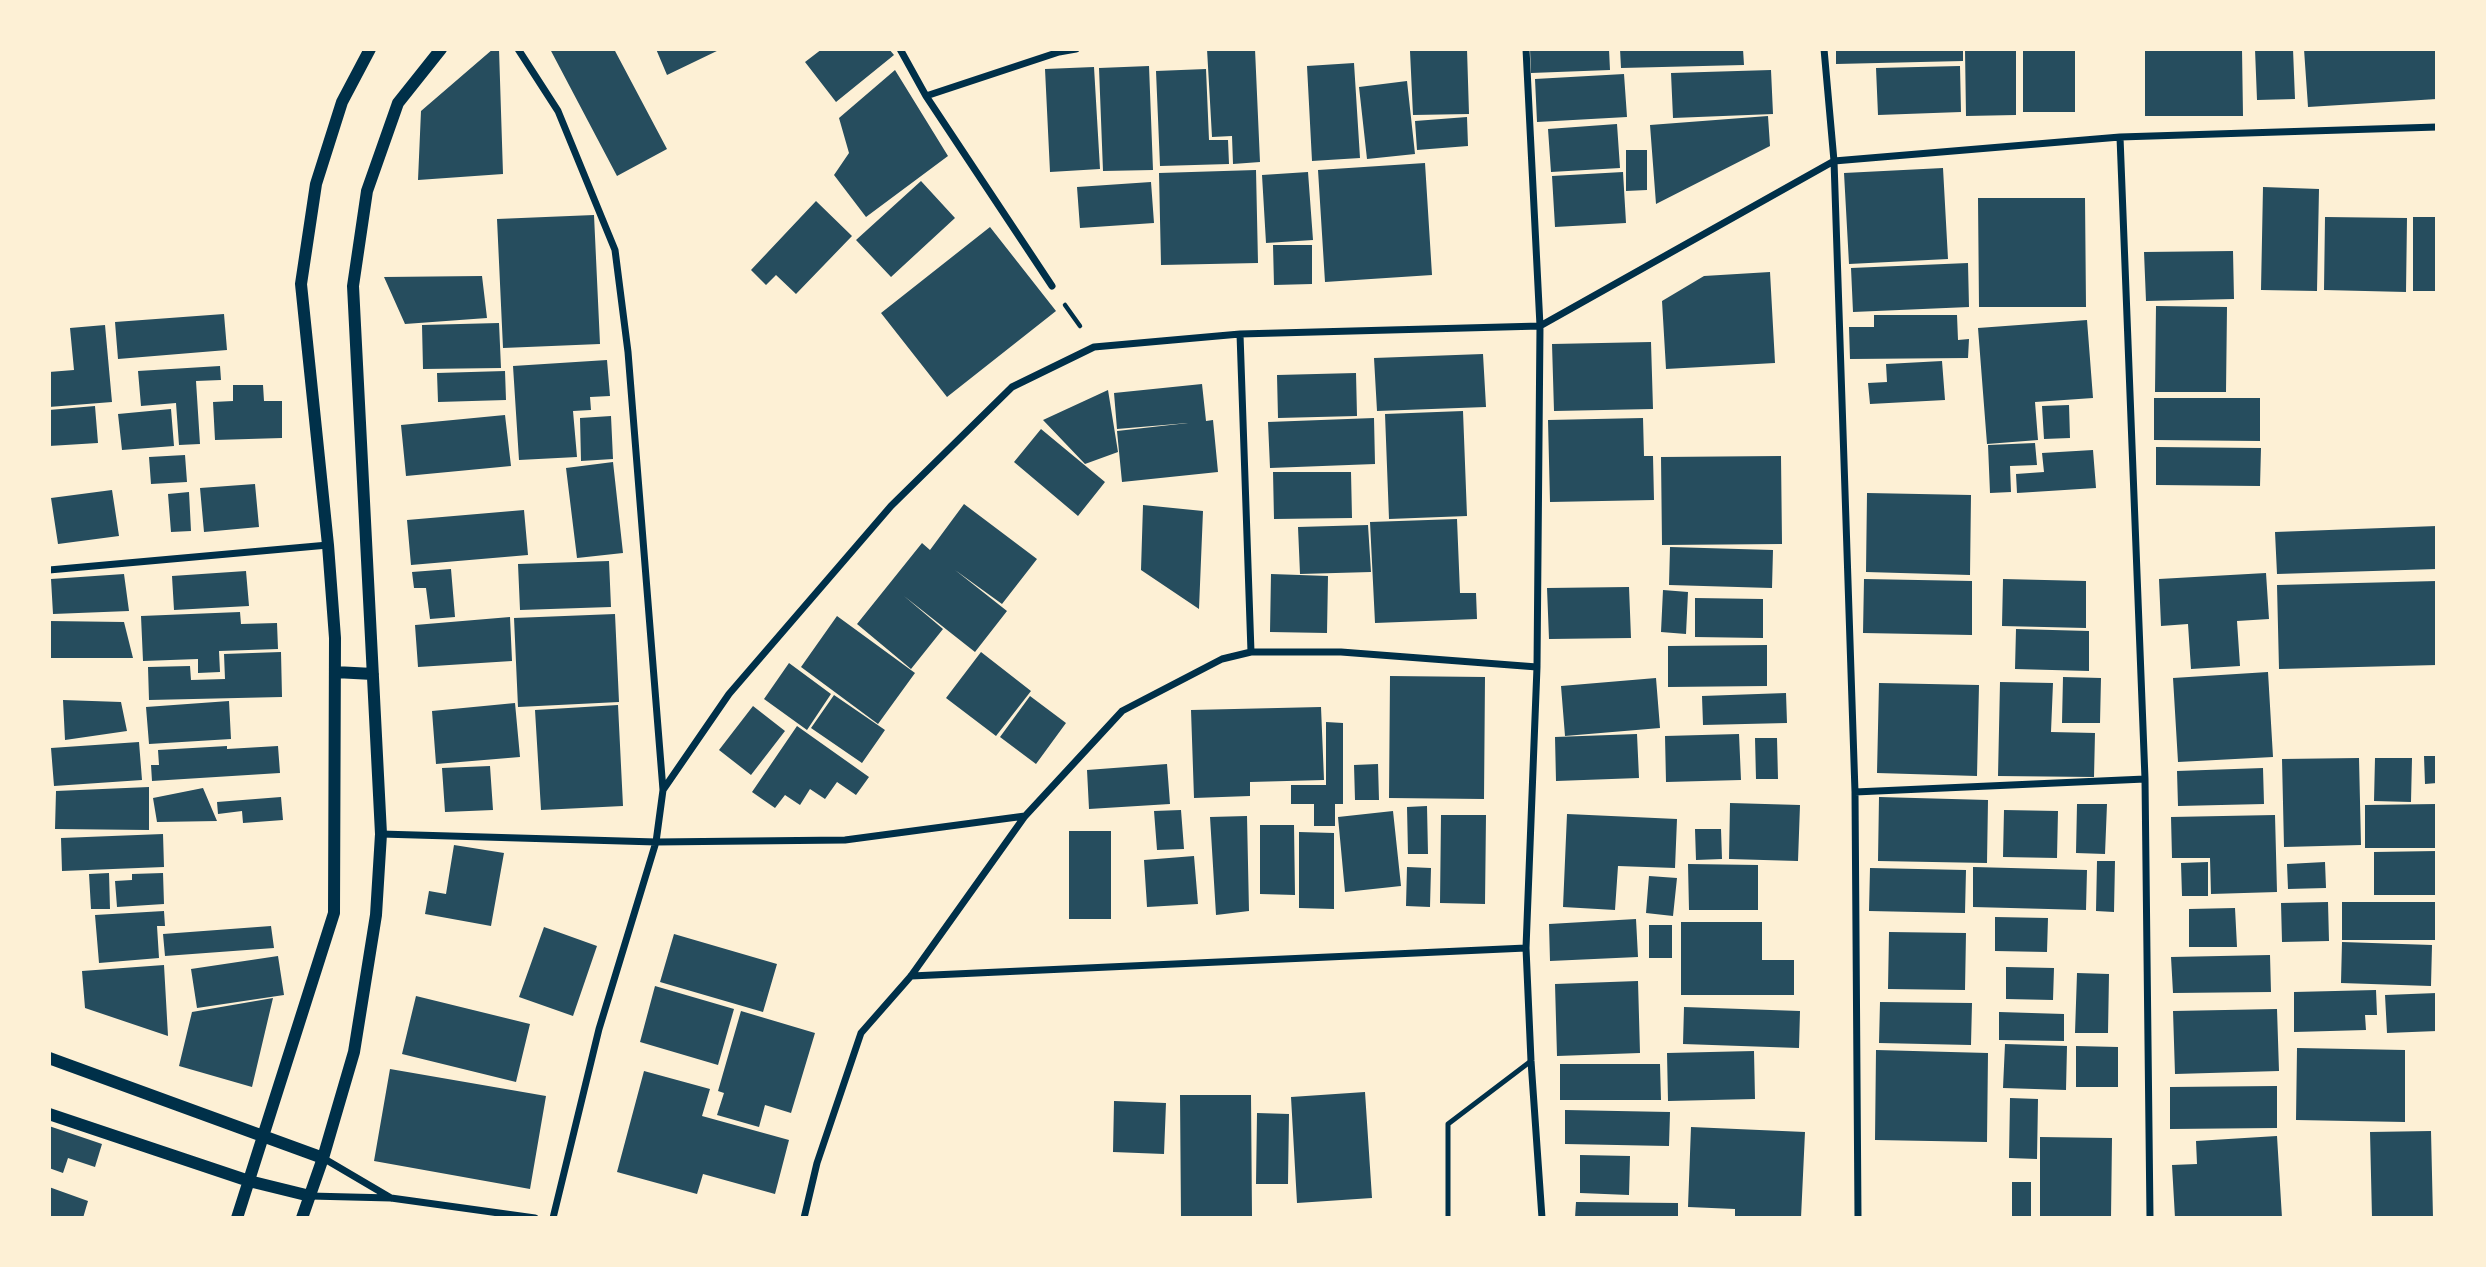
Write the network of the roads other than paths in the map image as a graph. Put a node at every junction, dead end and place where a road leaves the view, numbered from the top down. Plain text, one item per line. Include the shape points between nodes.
1 (370, 49) edge
2 (441, 49) edge
3 (518, 49) edge
4 (900, 49) edge
5 (1076, 49) edge
6 (1526, 49) edge
7 (1824, 49) edge
8 (926, 96) junction
9 (2437, 127) edge
10 (2120, 137) junction
11 (1834, 161) junction
12 (1052, 286) road end
13 (1540, 326) junction
14 (1240, 334) junction
15 (328, 545) junction
16 (49, 570) edge
17 (1251, 652) junction
18 (1537, 667) junction
19 (335, 672) junction
20 (373, 674) junction
21 (2145, 779) junction
22 (663, 790) junction
23 (1855, 792) junction
24 (1025, 816) junction
25 (381, 835) junction
26 (656, 842) junction
27 (1526, 948) junction
28 (911, 976) junction
29 (49, 1058) edge
30 (1531, 1061) junction
31 (49, 1114) edge
32 (264, 1138) junction
33 (323, 1158) junction
34 (249, 1181) junction
35 (310, 1196) junction
36 (391, 1198) junction
37 (237, 1218) edge
38 (302, 1218) edge
39 (535, 1218) edge
40 (553, 1218) edge
41 (804, 1218) edge
42 (1448, 1218) edge
43 (1542, 1218) edge
44 (1858, 1218) edge
45 (2150, 1218) edge

1 - 15 street via 342,102 316,184 301,284
2 - 20 street via 398,103 367,191 353,286
3 - 22 street via 558,111 615,250 628,352
4 - 8 street
5 - 8 street
6 - 13 street
7 - 11 street
8 - 12 street
9 - 10 street
10 - 11 street
10 - 21 street
11 - 13 street
11 - 23 street
13 - 14 street
13 - 18 street
14 - 17 street
14 - 22 street via 1094,347 1012,387 891,506 729,694
15 - 16 street
15 - 19 street
17 - 18 street via 1341,652
17 - 24 street via 1222,659 1122,711
18 - 27 street
19 - 20 street
19 - 32 street via 334,913
20 - 25 street
21 - 23 street
21 - 45 street
22 - 26 street
23 - 44 street
24 - 26 street via 845,840
24 - 28 street
25 - 26 street
25 - 33 street via 376,915 354,1052
26 - 40 street via 599,1029
27 - 28 street
27 - 30 street
28 - 41 street via 861,1033 817,1163
29 - 32 street
30 - 42 lane via 1448,1124
30 - 43 street
31 - 34 street
32 - 33 street
32 - 34 street
33 - 35 street
33 - 36 street
34 - 35 street
34 - 37 street
35 - 36 street
35 - 38 street
36 - 39 street

